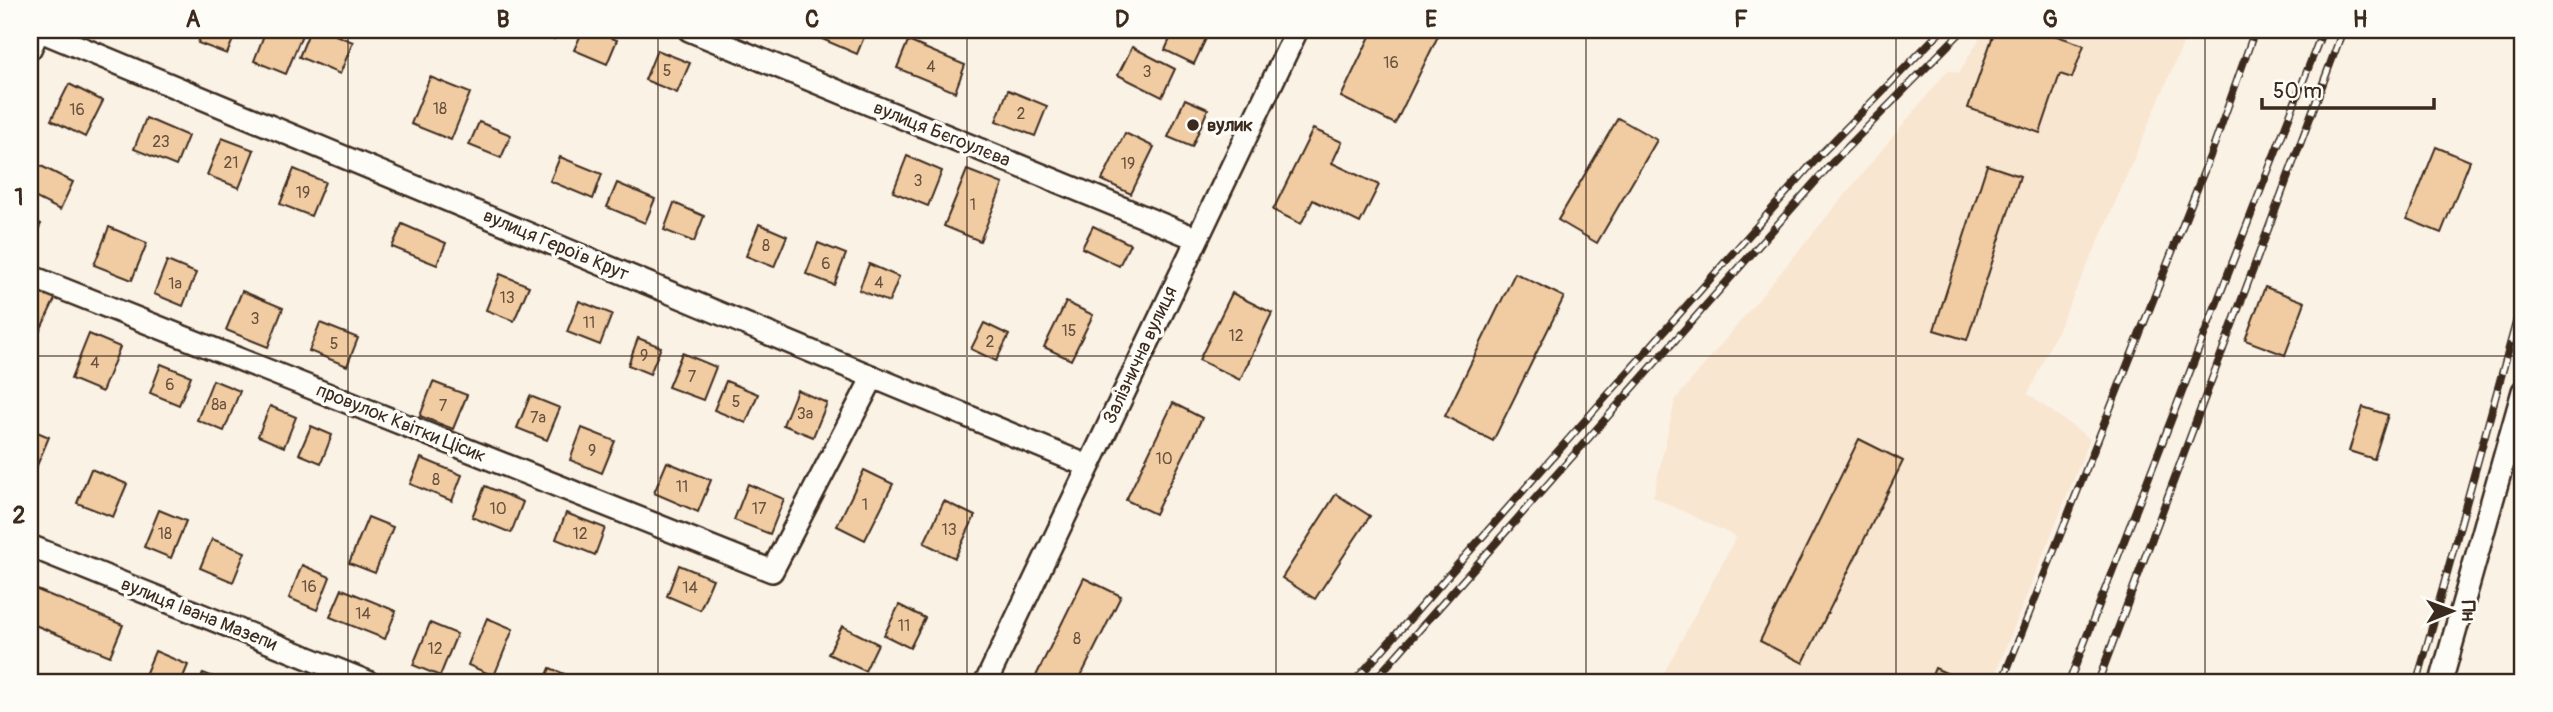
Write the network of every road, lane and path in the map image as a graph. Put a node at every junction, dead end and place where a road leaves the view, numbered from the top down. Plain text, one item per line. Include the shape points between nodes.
1 (39, 30) edge
2 (689, 30) edge
3 (1297, 30) edge
4 (30, 49) edge
5 (1195, 238) junction
6 (30, 276) edge
7 (873, 377) junction
8 (2523, 391) edge
9 (1088, 466) junction
10 (30, 546) edge
11 (368, 682) edge
12 (986, 682) edge
13 (2441, 682) edge

1 - 4 street
1 - 7 street, вулиця Героїв Крут
2 - 5 street, вулиця Бєгоулєва
3 - 5 street, Залізнична вулиця
5 - 9 street, Залізнична вулиця
6 - 7 street, провулок Квітки Цісик via 772,571
7 - 9 street, вулиця Героїв Крут
8 - 13 street
9 - 12 street, Залізнична вулиця
10 - 11 street, вулиця Івана Мазепи

